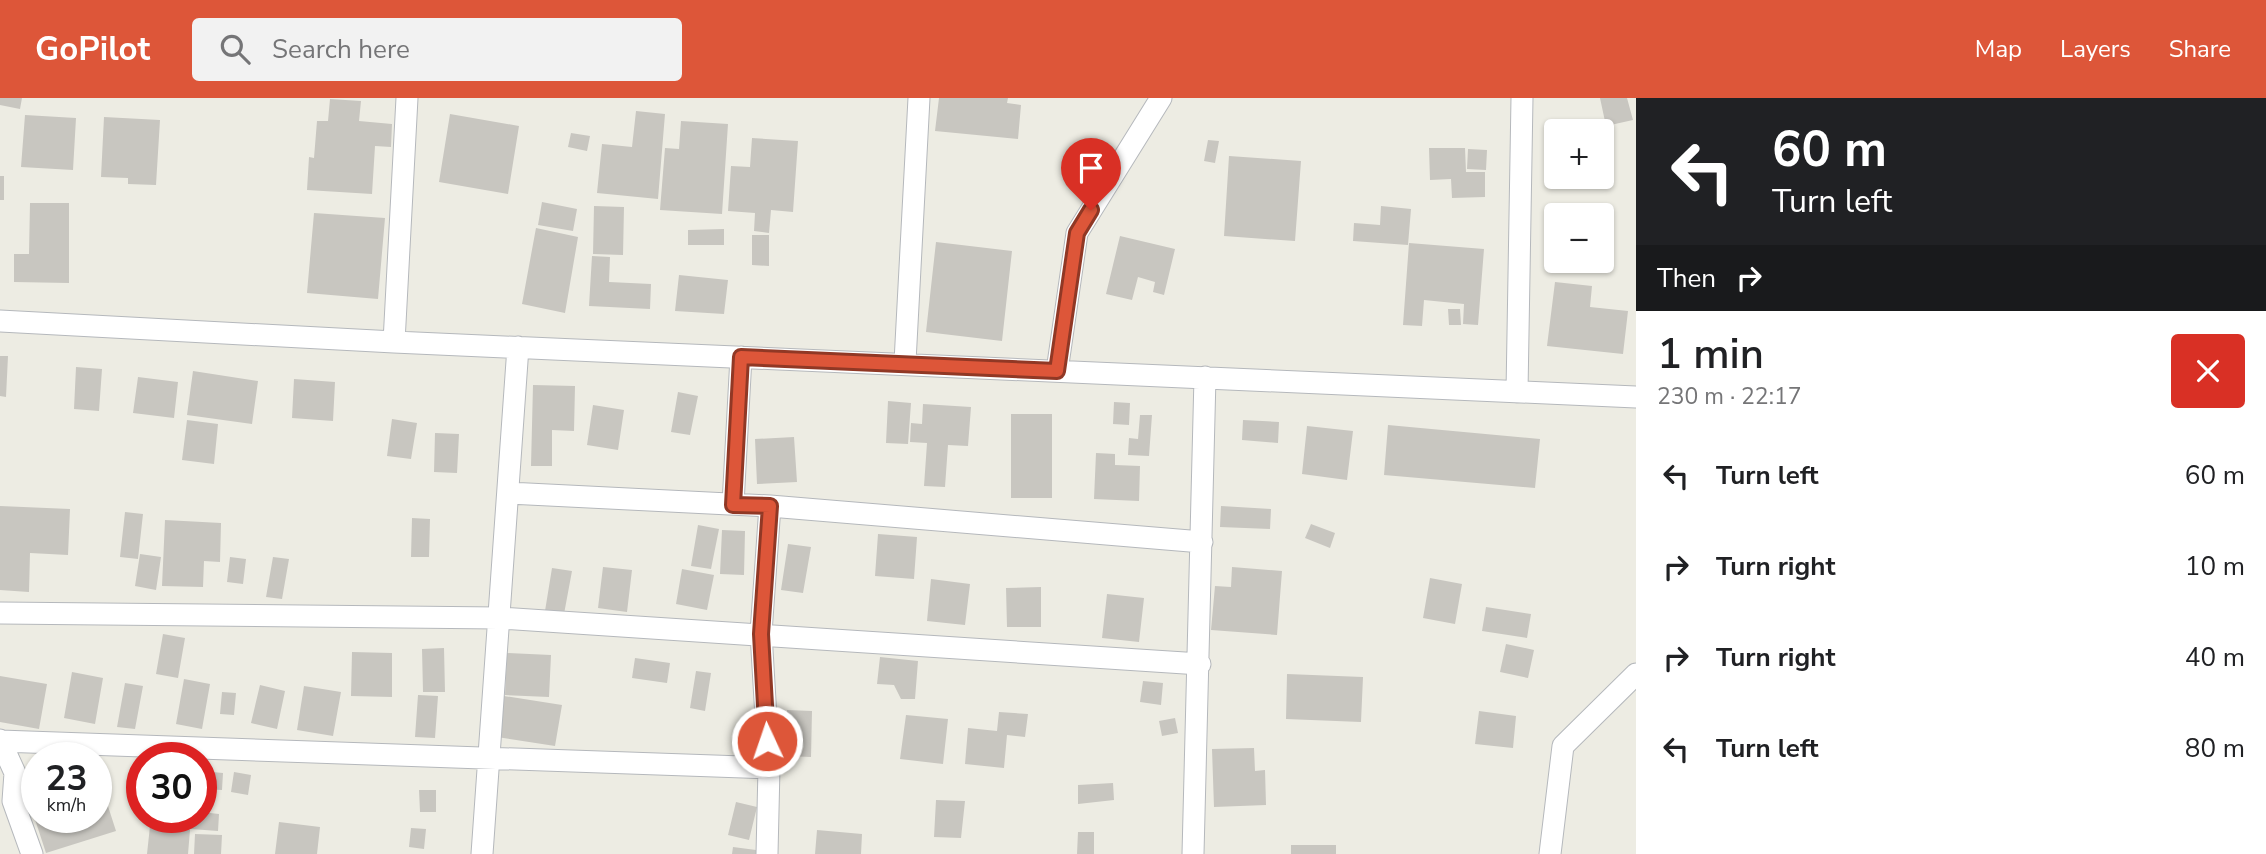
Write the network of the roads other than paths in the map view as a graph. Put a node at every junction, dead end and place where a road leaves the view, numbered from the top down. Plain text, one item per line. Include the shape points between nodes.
1 (407, 98) edge
2 (919, 98) edge
3 (1161, 98) edge
4 (1522, 98) edge
5 (0, 321) edge
6 (394, 342) junction
7 (518, 347) junction
8 (741, 357) junction
9 (905, 362) junction
10 (1057, 371) junction
11 (1205, 377) junction
12 (1517, 392) junction
13 (1636, 397) edge
14 (508, 493) junction
15 (733, 505) junction
16 (770, 506) junction
17 (1202, 542) junction
18 (0, 613) edge
19 (499, 618) junction
20 (761, 634) junction
21 (1200, 664) junction
22 (1636, 674) edge
23 (0, 741) edge
24 (489, 759) junction
25 (769, 768) junction
26 (32, 854) edge
27 (482, 854) edge
28 (767, 854) edge
29 (1193, 854) edge
30 (1550, 854) edge

1 - 6 street
2 - 9 street
3 - 10 street via 1077,233
4 - 12 street
5 - 6 street
6 - 7 street
7 - 8 street
7 - 14 street
8 - 9 street
8 - 15 street
9 - 10 street
10 - 11 street
11 - 12 street
11 - 17 street
12 - 13 street
14 - 15 street
14 - 19 street
15 - 16 street
16 - 17 street
16 - 20 street
17 - 21 street
18 - 19 street
19 - 20 street
19 - 24 street
20 - 21 street
20 - 25 street
21 - 29 street
22 - 30 street via 1563,746
23 - 24 street
23 - 26 street via 15,773 13,801
24 - 25 street
24 - 27 street
25 - 28 street

